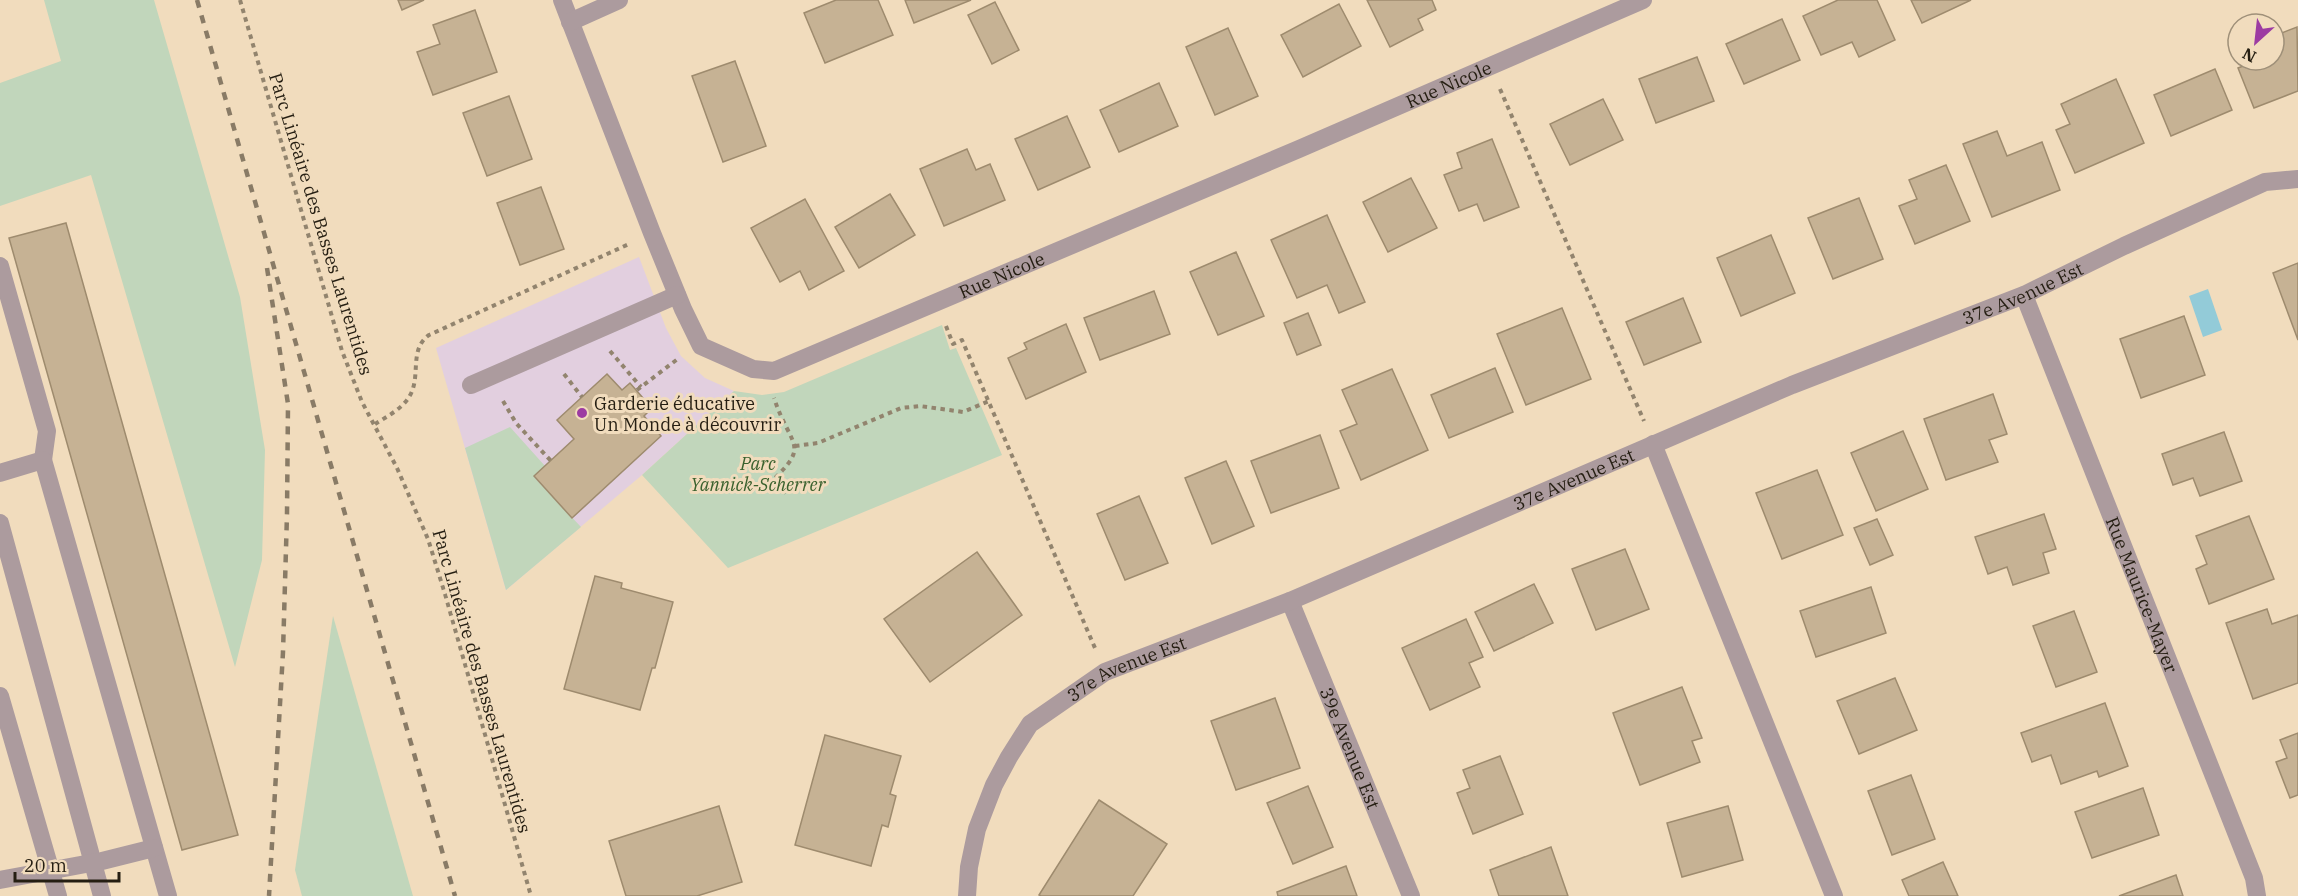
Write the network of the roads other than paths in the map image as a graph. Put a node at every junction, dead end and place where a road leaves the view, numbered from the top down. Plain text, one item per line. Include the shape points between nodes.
1 (562, 0) edge
2 (619, 0) edge
3 (1643, 0) edge
4 (570, 22) junction
5 (2298, 179) edge
6 (0, 266) edge
7 (677, 295) junction
8 (2024, 295) junction
9 (471, 385) dead end
10 (1653, 444) junction
11 (43, 460) junction
12 (0, 473) edge
13 (0, 523) edge
14 (1290, 601) junction
15 (0, 696) edge
16 (154, 848) junction
17 (92, 863) junction
18 (50, 870) junction
19 (2, 883) edge
20 (58, 896) edge
21 (102, 896) edge
22 (168, 896) edge
23 (967, 896) edge
24 (1411, 896) edge
25 (1833, 896) edge
26 (2257, 896) edge

1 - 4 street, Rue Nicole
2 - 4 street
3 - 7 street, Rue Nicole via 774,371 753,369 702,346
4 - 7 street, Rue Nicole
5 - 8 street, 37e Avenue Est via 2265,182
6 - 11 street via 47,431
7 - 9 street
8 - 10 street, 37e Avenue Est
8 - 26 street, Rue Maurice-Mayer via 2254,878
10 - 14 street, 37e Avenue Est
10 - 25 street
11 - 12 street
11 - 16 street
13 - 17 street
14 - 23 street, 37e Avenue Est via 1105,672 1030,724 993,785 977,830
14 - 24 street, 39e Avenue Est
15 - 18 street
16 - 17 street
16 - 22 street
17 - 18 street
17 - 21 street
18 - 19 street
18 - 20 street

